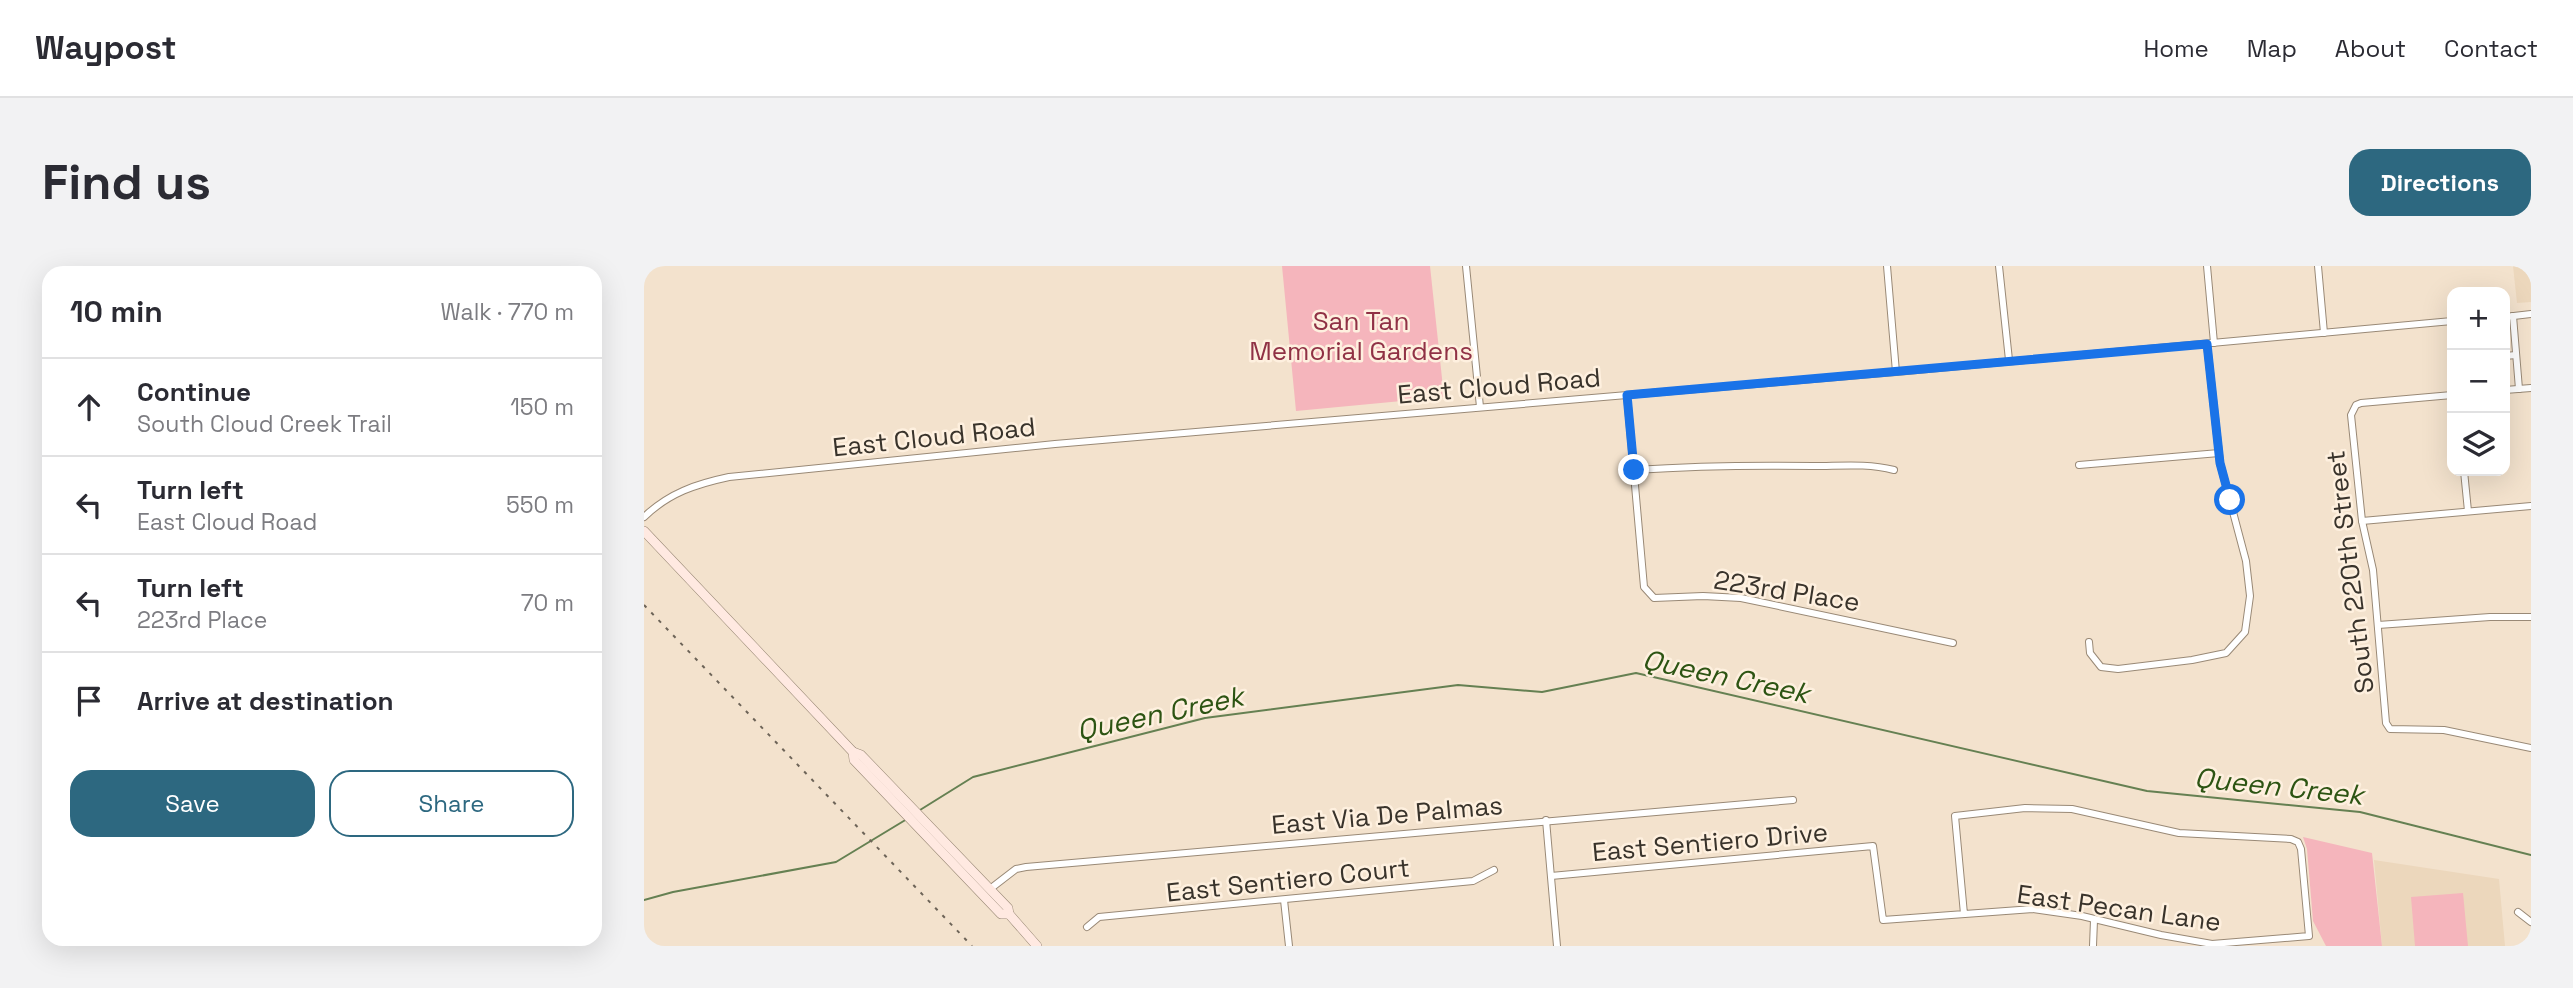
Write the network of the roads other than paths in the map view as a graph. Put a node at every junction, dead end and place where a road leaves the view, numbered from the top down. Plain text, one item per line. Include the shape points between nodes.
1 (1466, 266) edge
2 (1887, 266) edge
3 (2000, 266) edge
4 (2207, 266) edge
5 (2318, 266) edge
6 (2531, 314) edge
7 (2510, 316) edge
8 (2447, 321) edge
9 (2510, 322) edge
10 (2324, 333) junction
11 (2210, 343) junction
12 (2516, 355) junction
13 (2510, 356) edge
14 (2009, 360) junction
15 (1896, 372) junction
16 (2531, 388) edge
17 (2519, 389) junction
18 (2510, 390) edge
19 (1627, 395) junction
20 (2447, 395) edge
21 (1480, 407) junction
22 (2219, 453) junction
23 (2079, 465) dead end
24 (1634, 470) junction
25 (1894, 470) dead end
26 (2464, 476) edge
27 (2531, 506) edge
28 (2468, 511) junction
29 (644, 517) edge
30 (2362, 521) junction
31 (644, 530) edge
32 (2531, 617) edge
33 (2378, 625) junction
34 (2089, 642) dead end
35 (1953, 643) dead end
36 (2531, 748) edge
37 (1793, 800) dead end
38 (1546, 820) junction
39 (943, 848) junction
40 (1494, 870) dead end
41 (1551, 876) junction
42 (990, 889) junction
43 (1284, 900) junction
44 (2518, 912) dead end
45 (1009, 914) junction
46 (1964, 914) junction
47 (1883, 920) joint
48 (2094, 920) junction
49 (2531, 922) edge
50 (1087, 927) dead end
51 (1037, 946) edge
52 (1289, 946) edge
53 (1549, 946) edge
54 (1557, 946) edge
55 (2093, 946) edge

1 - 21 street
2 - 15 street
3 - 14 street
4 - 11 street
5 - 10 street
6 - 7 street
8 - 10 street, East Cloud Road
9 - 12 street
10 - 11 street, East Cloud Road
11 - 14 street, East Cloud Road
11 - 22 street
12 - 13 street
12 - 17 street
14 - 15 street, East Cloud Road
15 - 19 street, East Cloud Road
16 - 17 street
17 - 18 street
19 - 21 street, East Cloud Road
19 - 24 street, 223rd Place
20 - 30 street, South 220th Street via 2361,403 2353,409
21 - 29 street, East Cloud Road via 729,477 682,490
22 - 23 street
22 - 34 street via 2246,561 2250,596 2245,632 2226,653 2118,669 2101,667 2090,653
24 - 25 street via 1871,464
24 - 35 street, 223rd Place via 1644,587 1654,598 1741,598
26 - 28 street
27 - 28 street
28 - 30 street
30 - 33 street, South 220th Street
31 - 39 main road via 853,752 854,760
32 - 33 street
33 - 36 street, South 220th Street via 2390,729 2444,730
37 - 38 street, East Via De Palmas
38 - 41 street
38 - 42 street, East Via De Palmas via 1026,867 1016,869
39 - 42 main road
39 - 45 main road via 1001,914
40 - 43 street, East Sentiero Court via 1473,881
41 - 47 street, East Sentiero Drive via 1873,846
41 - 54 street
42 - 45 main road
43 - 50 street, East Sentiero Court via 1100,917
43 - 52 street
44 - 49 street
45 - 51 main road
46 - 47 street, East Pecan Lane
46 - 48 street, East Pecan Lane via 2032,909
46 - 48 street, East Pecan Lane via 1955,816 2025,808 2072,809 2179,832 2291,839 2301,849 2308,936 2212,944
48 - 55 street
53 - 54 street

